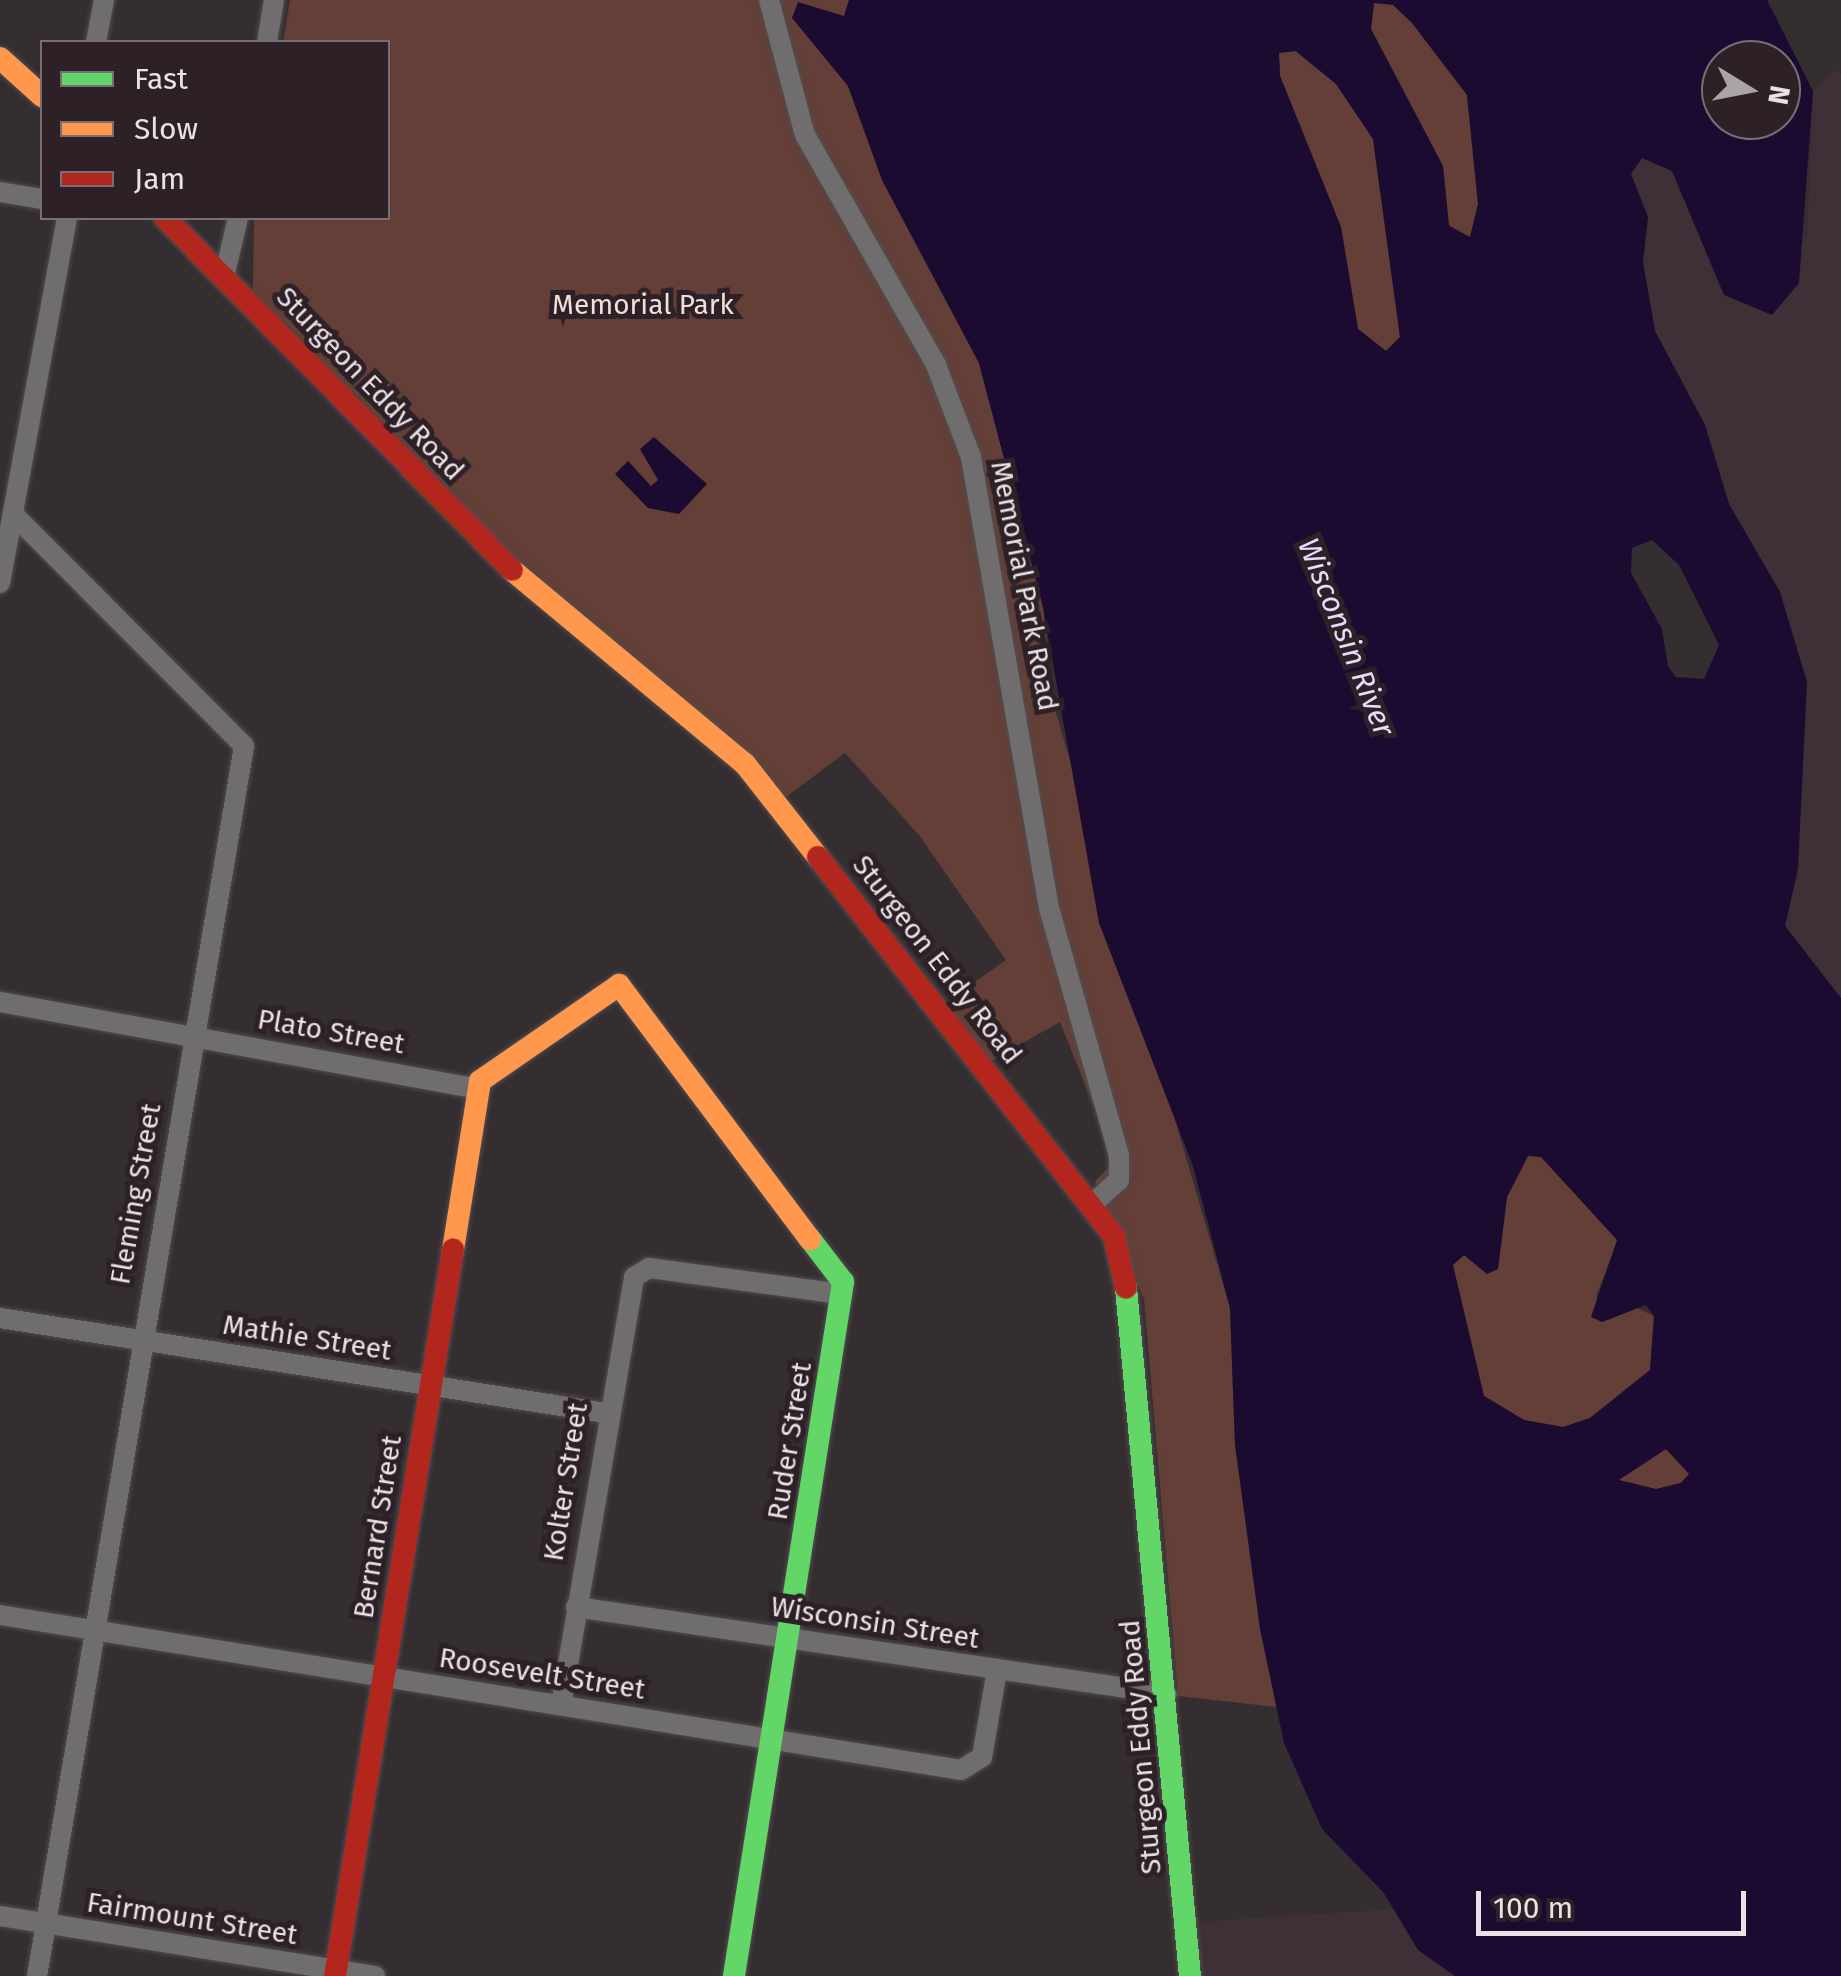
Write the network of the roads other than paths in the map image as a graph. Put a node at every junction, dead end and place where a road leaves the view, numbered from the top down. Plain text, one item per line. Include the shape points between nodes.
1 (104, 0) edge
2 (274, 0) edge
3 (769, 0) edge
4 (96, 40) edge
5 (267, 40) edge
6 (0, 58) edge
7 (40, 94) edge
8 (0, 192) edge
9 (40, 199) edge
10 (67, 220) edge
11 (167, 220) edge
12 (238, 220) edge
13 (224, 277) junction
14 (13, 514) junction
15 (0, 582) edge
16 (0, 1002) edge
17 (192, 1037) junction
18 (478, 1088) junction
19 (1091, 1205) junction
20 (842, 1294) junction
21 (0, 1318) edge
22 (138, 1340) junction
23 (432, 1385) junction
24 (606, 1413) junction
25 (576, 1607) junction
26 (0, 1615) edge
27 (91, 1630) junction
28 (789, 1638) junction
29 (997, 1670) junction
30 (384, 1676) junction
31 (1167, 1694) junction
32 (561, 1705) junction
33 (772, 1741) junction
34 (0, 1916) edge
35 (46, 1923) junction
36 (336, 1973) edge
37 (37, 1976) edge
38 (375, 1976) edge
39 (734, 1976) edge
40 (1190, 1976) edge

1 - 4 street
2 - 5 street
3 - 19 street, Memorial Park Road via 805,135 936,365 971,456 1050,908 1119,1154 1117,1184
6 - 7 street
8 - 9 street
10 - 14 street
11 - 13 street, Sturgeon Eddy Road
12 - 13 street
13 - 19 street, Sturgeon Eddy Road via 543,601 736,755
14 - 15 street
14 - 17 street, Fleming Street via 244,746
16 - 17 street, Plato Street
17 - 18 street, Plato Street
17 - 22 street, Fleming Street
18 - 20 street via 489,1070 619,985 819,1247
18 - 23 street, Bernard Street
19 - 31 street, Sturgeon Eddy Road via 1122,1251 1134,1312
20 - 24 street, Kolter Street via 639,1272
20 - 28 street, Ruder Street
21 - 22 street, Mathie Street
22 - 23 street, Mathie Street
22 - 27 street, Fleming Street
23 - 24 street, Mathie Street
23 - 30 street, Bernard Street
24 - 25 street, Kolter Street
25 - 28 street, Wisconsin Street
25 - 32 street, Kolter Street
26 - 27 street, Roosevelt Street
27 - 30 street, Roosevelt Street
27 - 35 street, Fleming Street
28 - 29 street, Wisconsin Street
28 - 33 street, Ruder Street
29 - 31 street, Wisconsin Street
29 - 33 street, Roosevelt Street via 972,1769
30 - 32 street, Roosevelt Street
30 - 36 street, Bernard Street
31 - 40 street, Sturgeon Eddy Road
32 - 33 street, Roosevelt Street
33 - 39 street, Ruder Street
34 - 35 street, Fairmount Street
35 - 36 street, Fairmount Street
35 - 37 street, Fleming Street
36 - 38 street, Fairmount Street

